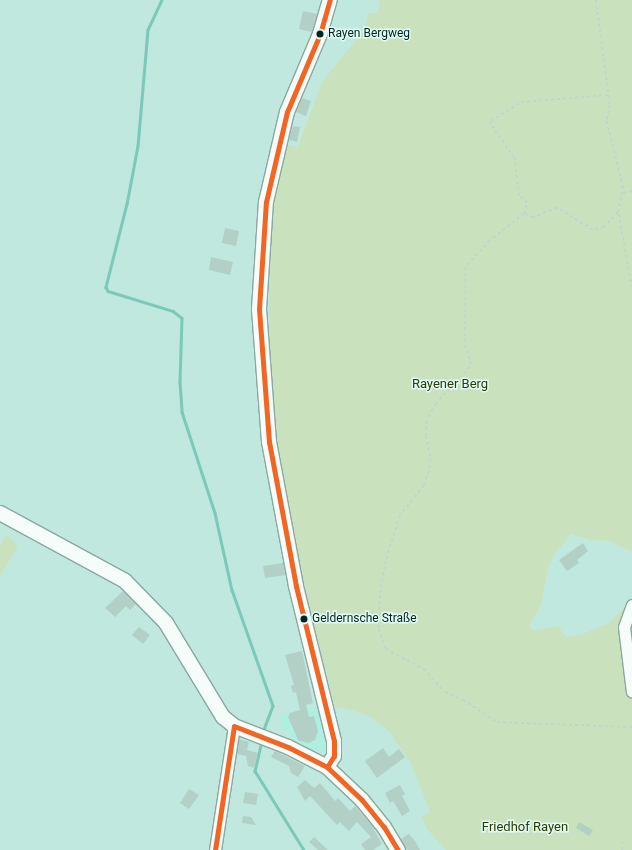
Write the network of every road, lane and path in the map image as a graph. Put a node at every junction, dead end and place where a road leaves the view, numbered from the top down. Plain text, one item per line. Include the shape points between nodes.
1 (330, 0) edge
2 (596, 0) edge
3 (608, 95) junction
4 (632, 191) edge
5 (623, 193) junction
6 (618, 213) junction
7 (524, 214) junction
8 (632, 287) edge
9 (0, 513) edge
10 (632, 605) edge
11 (632, 692) edge
12 (234, 726) junction
13 (632, 728) edge
14 (327, 768) junction
15 (622, 844) dead end
16 (215, 850) edge
17 (398, 850) edge
18 (622, 850) edge

1 - 14 main road via 320,34 287,112 268,195 259,309 269,442 296,586 334,741 334,756
2 - 3 path
3 - 5 path via 610,106 607,121
3 - 7 path via 520,102 491,121 490,124 514,158 519,196 527,202
4 - 5 path
5 - 6 path
6 - 7 path via 604,227 593,230 557,208 533,218
6 - 8 path
7 - 13 path via 490,241 466,267 465,345 471,361 470,367 436,404 427,421 426,436 431,459 429,471 424,486 400,516 385,568 379,628 386,649 424,668 445,692 463,700 497,722
9 - 12 main road via 125,581 166,623 213,704
10 - 11 street via 624,627
12 - 14 main road via 288,747
12 - 16 street
14 - 17 main road via 362,800 384,827
15 - 18 path

